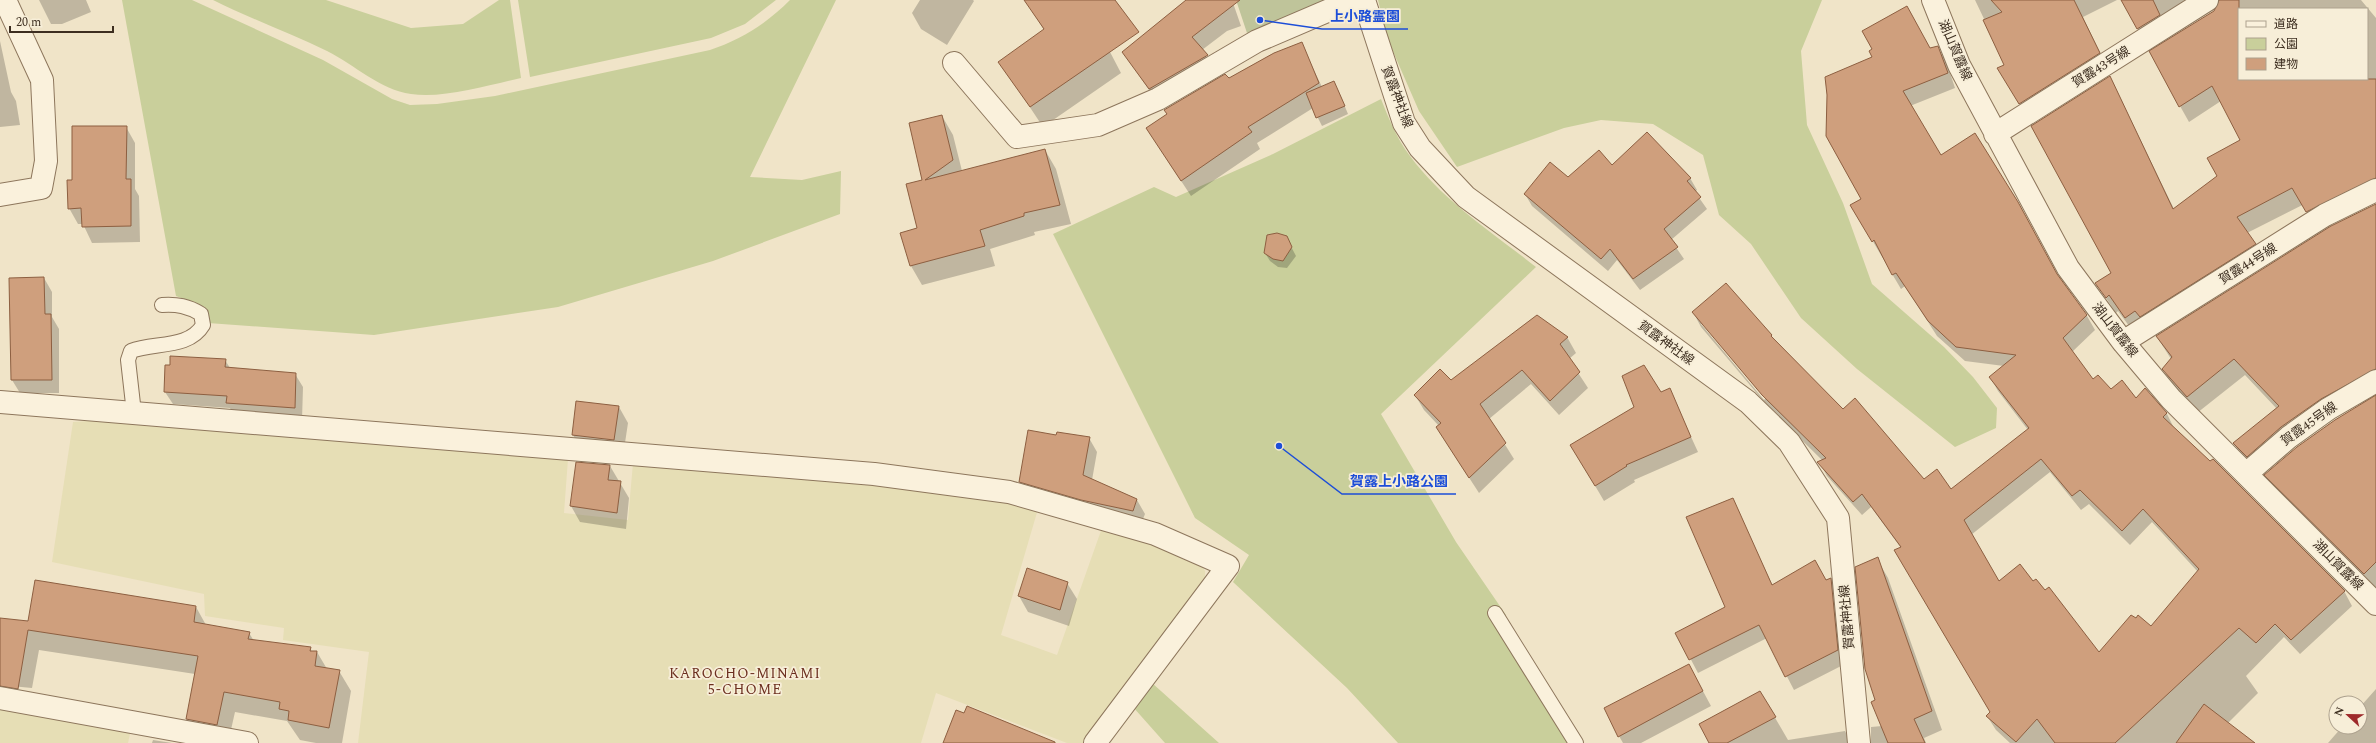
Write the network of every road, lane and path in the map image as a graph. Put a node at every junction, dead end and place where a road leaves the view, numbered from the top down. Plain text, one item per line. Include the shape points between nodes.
1 (5, 0) edge
2 (1353, 0) edge
3 (1364, 0) edge
4 (1933, 0) edge
5 (2207, 0) edge
6 (954, 63) dead end
7 (1995, 134) junction
8 (2376, 190) edge
9 (0, 195) edge
10 (162, 305) dead end
11 (2123, 342) junction
12 (2376, 380) edge
13 (0, 402) edge
14 (134, 413) junction
15 (2246, 474) junction
16 (2376, 604) edge
17 (1495, 613) dead end
18 (0, 698) edge
19 (247, 743) edge
20 (1095, 743) edge
21 (1576, 743) edge
22 (1859, 743) edge

1 - 9 street via 42,80 46,161 41,188
2 - 6 street via 1257,41 1158,99 1098,125 1017,137
3 - 22 street, 賀露神社線 via 1404,123 1420,148 1466,198 1748,402 1789,442 1838,518
4 - 7 street, 湖山賀露線 via 1959,65
5 - 7 street, 賀露43号線
7 - 11 street, 湖山賀露線 via 2068,268
8 - 11 street, 賀露44号線 via 2325,215
10 - 14 lane via 175,304 192,308 201,314 203,325 198,334 188,339 131,351 128,360
11 - 15 street, 湖山賀露線 via 2171,400
12 - 15 street, 賀露45号線 via 2289,436
13 - 14 street
14 - 20 street via 874,474 1009,492 1155,534 1228,566
15 - 16 street, 湖山賀露線
17 - 21 lane
18 - 19 street

